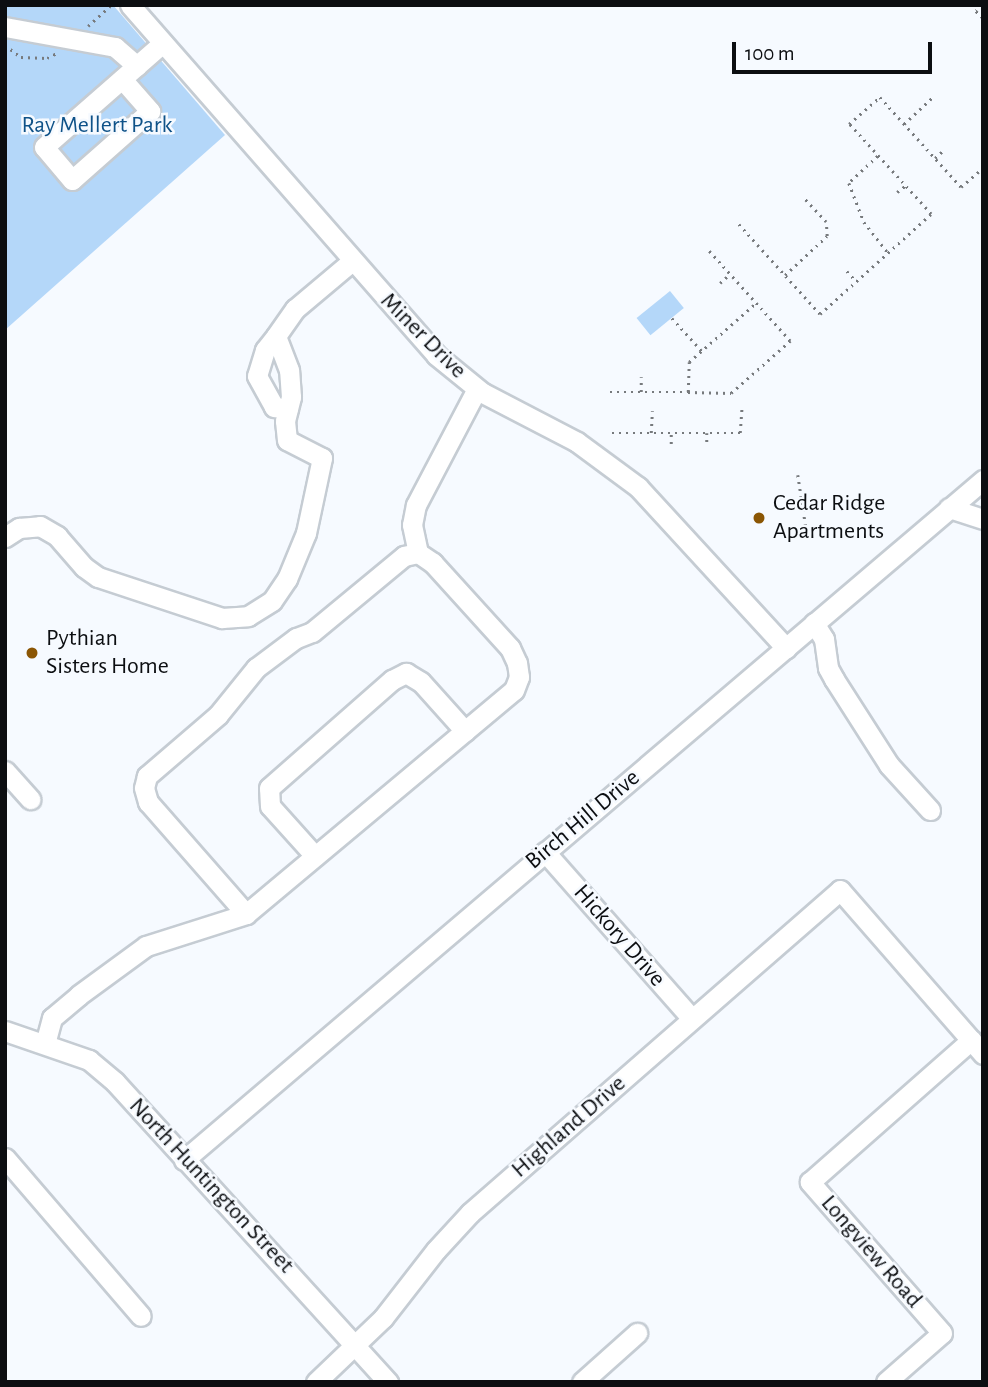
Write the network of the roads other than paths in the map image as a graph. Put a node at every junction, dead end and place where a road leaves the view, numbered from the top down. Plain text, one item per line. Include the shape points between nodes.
1 (130, 5) edge
2 (5, 27) edge
3 (163, 43) junction
4 (129, 72) junction
5 (351, 261) junction
6 (276, 336) junction
7 (477, 389) junction
8 (288, 409) junction
9 (983, 480) edge
10 (949, 508) junction
11 (983, 519) edge
12 (5, 537) edge
13 (418, 553) junction
14 (814, 623) junction
15 (786, 648) junction
16 (465, 731) junction
17 (5, 771) edge
18 (30, 799) dead end
19 (930, 810) dead end
20 (545, 852) junction
21 (315, 856) junction
22 (246, 914) junction
23 (692, 1019) junction
24 (5, 1031) edge
25 (44, 1044) junction
26 (977, 1047) edge
27 (184, 1160) junction
28 (6, 1162) edge
29 (141, 1316) dead end
30 (637, 1334) dead end
31 (356, 1346) junction
32 (316, 1382) edge
33 (388, 1382) edge
34 (582, 1382) edge
35 (886, 1382) edge

1 - 3 street, Miner Drive
2 - 4 street via 116,47
3 - 4 street
3 - 5 street, Miner Drive
4 - 4 street via 44,147 72,180 150,111
5 - 6 street via 295,310
5 - 7 street, Miner Drive via 436,355
6 - 8 street via 289,370
6 - 8 street via 265,350 257,376 274,407
7 - 13 street via 416,505 412,525
7 - 15 street, Miner Drive via 577,442 638,487
8 - 12 street via 286,440 322,458 306,533 287,579 272,601 248,616 222,618 98,577 57,536 40,526 19,528
9 - 10 street, Birch Hill Drive
10 - 11 street
10 - 14 street, Birch Hill Drive
13 - 16 street via 433,563 510,648 517,663 514,691
13 - 22 street via 404,556 312,632 296,638 256,668 218,715 147,776 148,802
14 - 15 street, Birch Hill Drive
14 - 19 street via 824,639 834,679 889,765
15 - 20 street, Birch Hill Drive
16 - 21 street
16 - 21 street via 421,682 406,673 392,680 270,788 270,806
17 - 18 street
20 - 23 street, Hickory Drive
20 - 27 street, Birch Hill Drive
21 - 22 street
22 - 25 street via 146,946 52,1018
23 - 26 street, Highland Drive via 840,890
23 - 31 street, Highland Drive via 458,1225
24 - 25 street, North Huntington Street
25 - 27 street, North Huntington Street via 89,1060 115,1082
26 - 35 street, Longview Road via 810,1182 942,1333
27 - 31 street, North Huntington Street
28 - 29 street
30 - 34 street
31 - 32 street, Highland Drive
31 - 33 street, North Huntington Street

